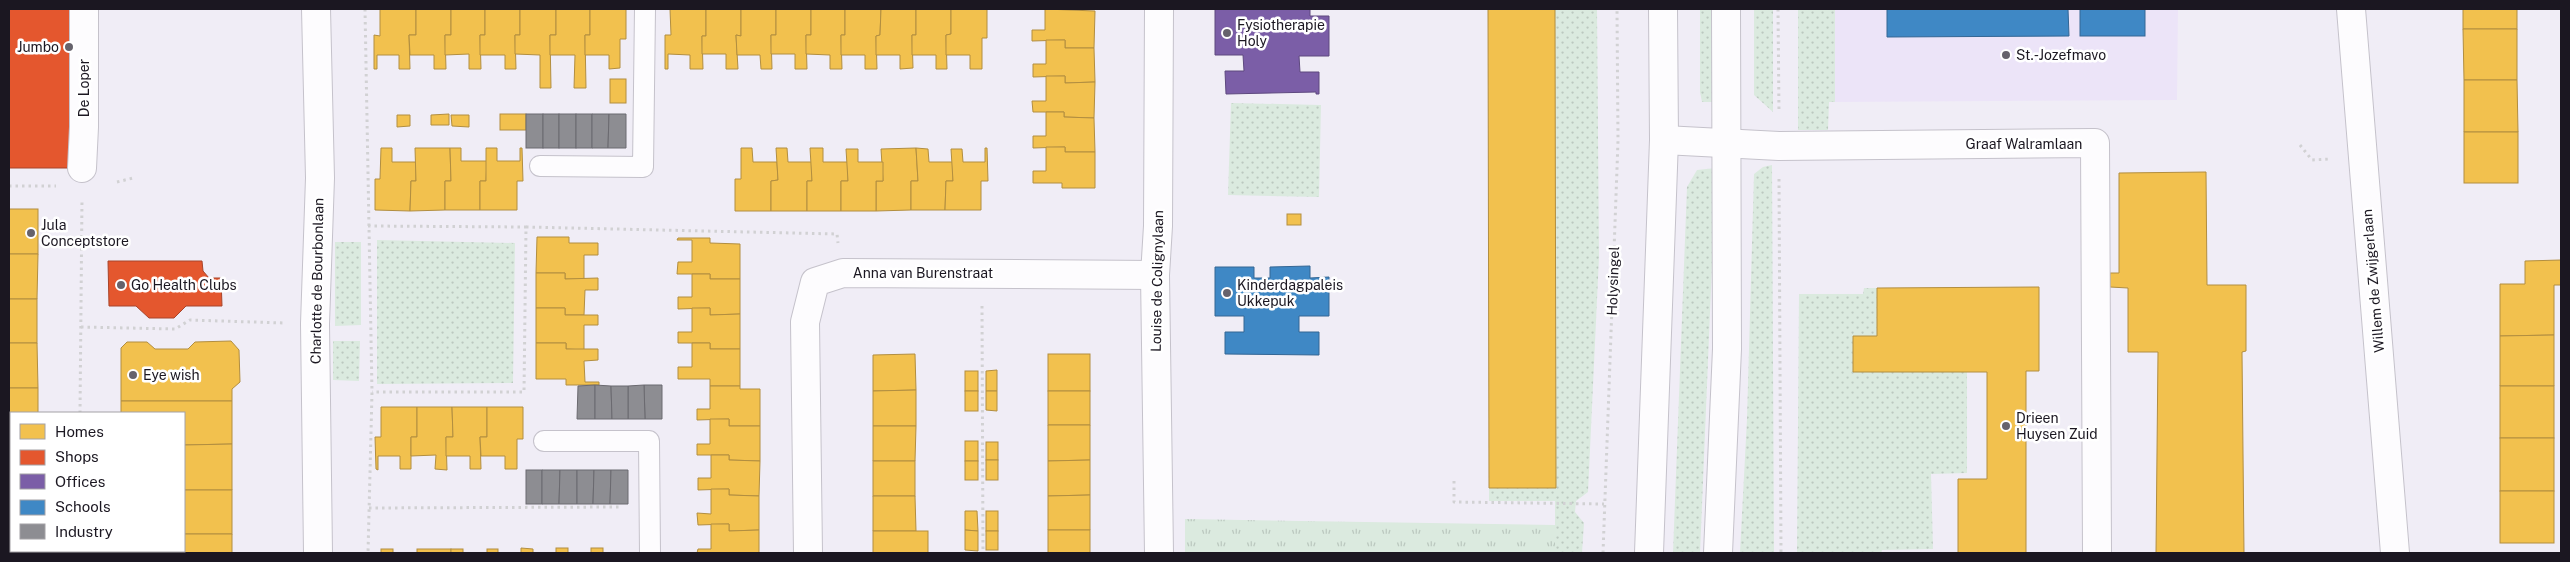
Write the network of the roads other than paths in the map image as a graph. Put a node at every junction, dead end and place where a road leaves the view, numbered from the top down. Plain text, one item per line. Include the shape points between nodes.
1 (84, 9) edge
2 (316, 9) edge
3 (645, 9) edge
4 (1158, 9) edge
5 (1663, 9) edge
6 (1726, 9) edge
7 (2351, 9) edge
8 (1664, 140) junction
9 (1726, 143) junction
10 (540, 166) dead end
11 (82, 177) road end
12 (1155, 275) junction
13 (544, 441) dead end
14 (318, 553) edge
15 (650, 553) edge
16 (808, 553) edge
17 (1159, 553) edge
18 (1649, 553) edge
19 (1718, 553) edge
20 (2097, 553) edge
21 (2395, 553) edge

1 - 11 street, De Loper
2 - 14 street, Charlotte de Bourbonlaan via 320,178 315,324
3 - 10 lane via 643,167
4 - 12 street, Louise de Colignylaan
5 - 8 street
6 - 9 street
7 - 21 street, Willem de Zwijgerlaan
8 - 9 street, Graaf Walramlaan
8 - 18 street
9 - 19 street via 1726,349
9 - 20 street, Graaf Walramlaan via 1778,146 2095,144
12 - 16 street, Anna van Burenstraat via 843,273 815,282 805,322
12 - 17 street, Louise de Colignylaan
13 - 15 lane via 649,441

